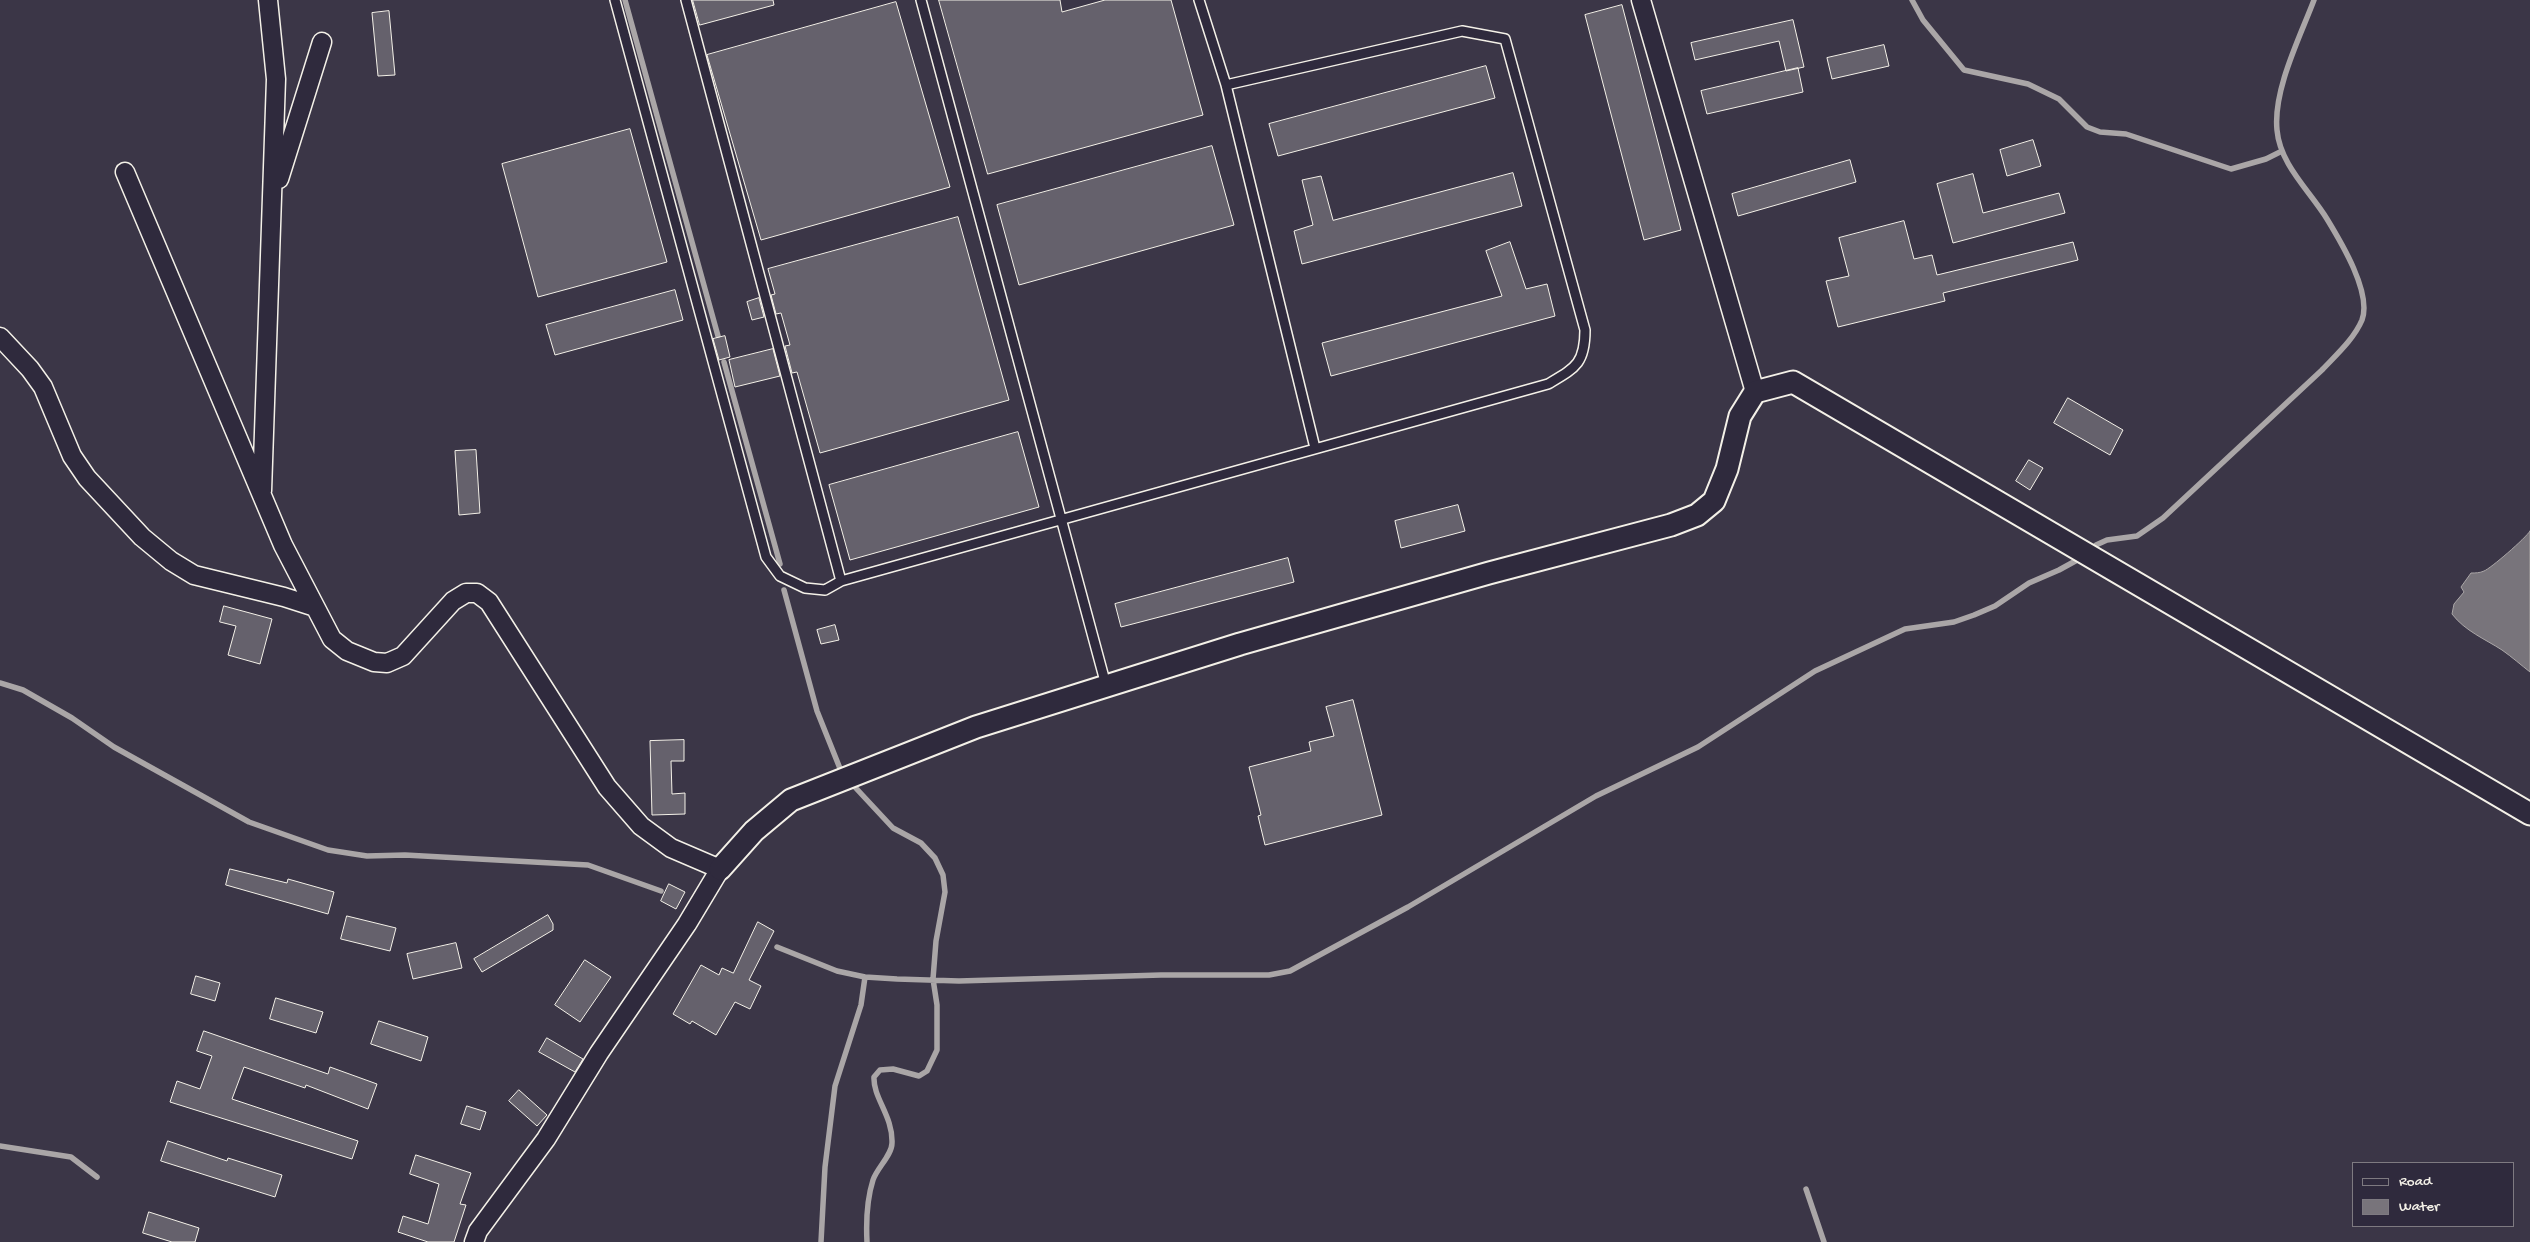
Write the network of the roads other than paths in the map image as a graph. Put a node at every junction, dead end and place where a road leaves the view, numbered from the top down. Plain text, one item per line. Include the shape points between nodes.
1 (268, 0) edge
2 (615, 0) edge
3 (686, 0) edge
4 (921, 0) edge
5 (1199, 0) edge
6 (1641, 0) edge
7 (322, 42) dead end
8 (1226, 85) junction
9 (125, 172) dead end
10 (272, 199) junction
11 (0, 337) edge
12 (1754, 392) junction
13 (1316, 448) junction
14 (262, 496) junction
15 (1061, 518) junction
16 (840, 581) junction
17 (315, 607) junction
18 (1106, 685) junction
19 (2530, 814) edge
20 (720, 869) junction
21 (474, 1242) edge

1 - 10 street via 276,79
2 - 16 lane via 766,557 780,576 805,588 825,590
3 - 16 lane
4 - 15 lane
5 - 8 lane
6 - 12 street
7 - 10 street
8 - 13 lane
8 - 13 lane via 1462,31 1504,39 1585,330 1585,346 1576,366 1548,384
9 - 14 street
10 - 14 street
11 - 17 street via 43,387 72,456 87,478 142,537 171,562 194,575
12 - 18 street via 1740,416 1727,470 1714,501 1697,515 1671,525 1441,586
12 - 19 street via 1793,382
13 - 15 lane
14 - 17 street
15 - 16 lane
15 - 18 lane
17 - 20 street via 332,639 347,651 374,662 387,663 403,656 452,601 466,593 477,593 488,602 607,787 641,826 671,848
18 - 20 street via 976,727 791,800 754,831
20 - 21 street via 546,1139 478,1231

